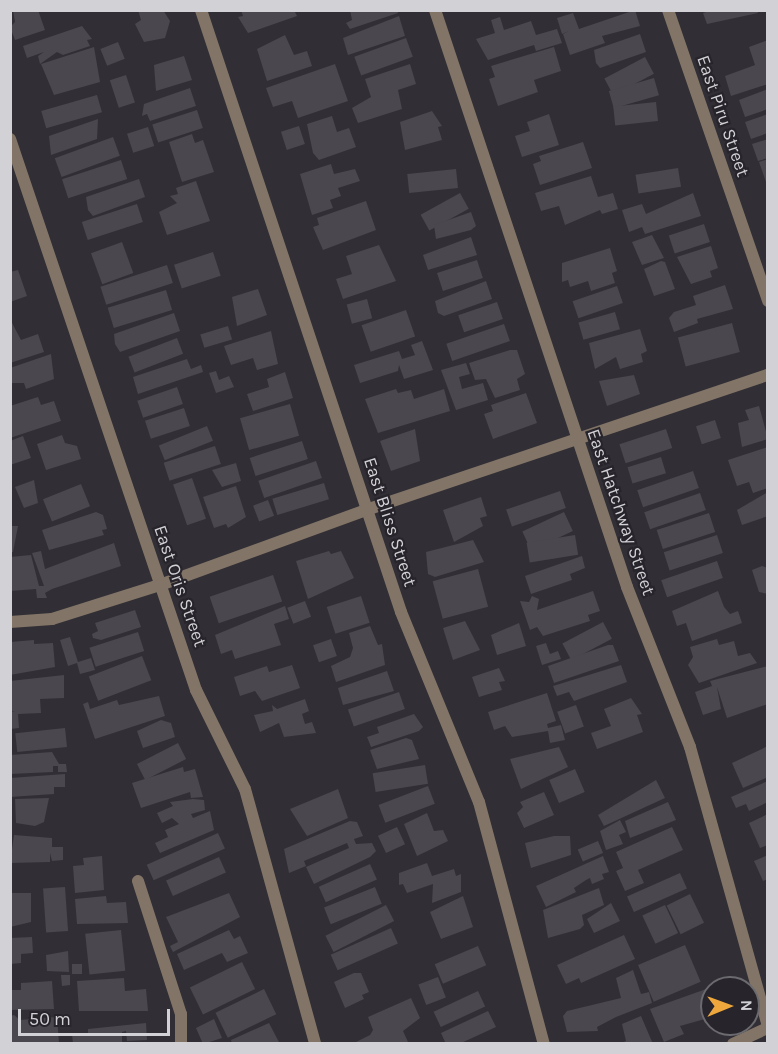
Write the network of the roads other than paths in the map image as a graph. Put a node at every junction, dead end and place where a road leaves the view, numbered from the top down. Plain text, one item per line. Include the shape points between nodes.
1 (201, 10) edge
2 (435, 10) edge
3 (668, 10) edge
4 (10, 139) edge
5 (768, 301) edge
6 (768, 375) edge
7 (577, 438) junction
8 (366, 510) junction
9 (160, 585) junction
10 (10, 622) edge
11 (138, 881) dead end
12 (768, 1027) edge
13 (181, 1044) edge
14 (315, 1044) edge
15 (544, 1044) edge
16 (733, 1044) edge

1 - 8 street, East Bliss Street
2 - 7 street, East Hatchway Street
3 - 5 street, East Piru Street
4 - 9 street, East Oris Street
6 - 7 street
7 - 8 street
7 - 12 street, East Hatchway Street via 627,587 690,747
8 - 9 street
8 - 15 street, East Bliss Street via 401,612 479,802
9 - 10 street via 52,619
9 - 14 street, East Oris Street via 196,690 245,789
11 - 13 street via 181,1014
12 - 16 street

